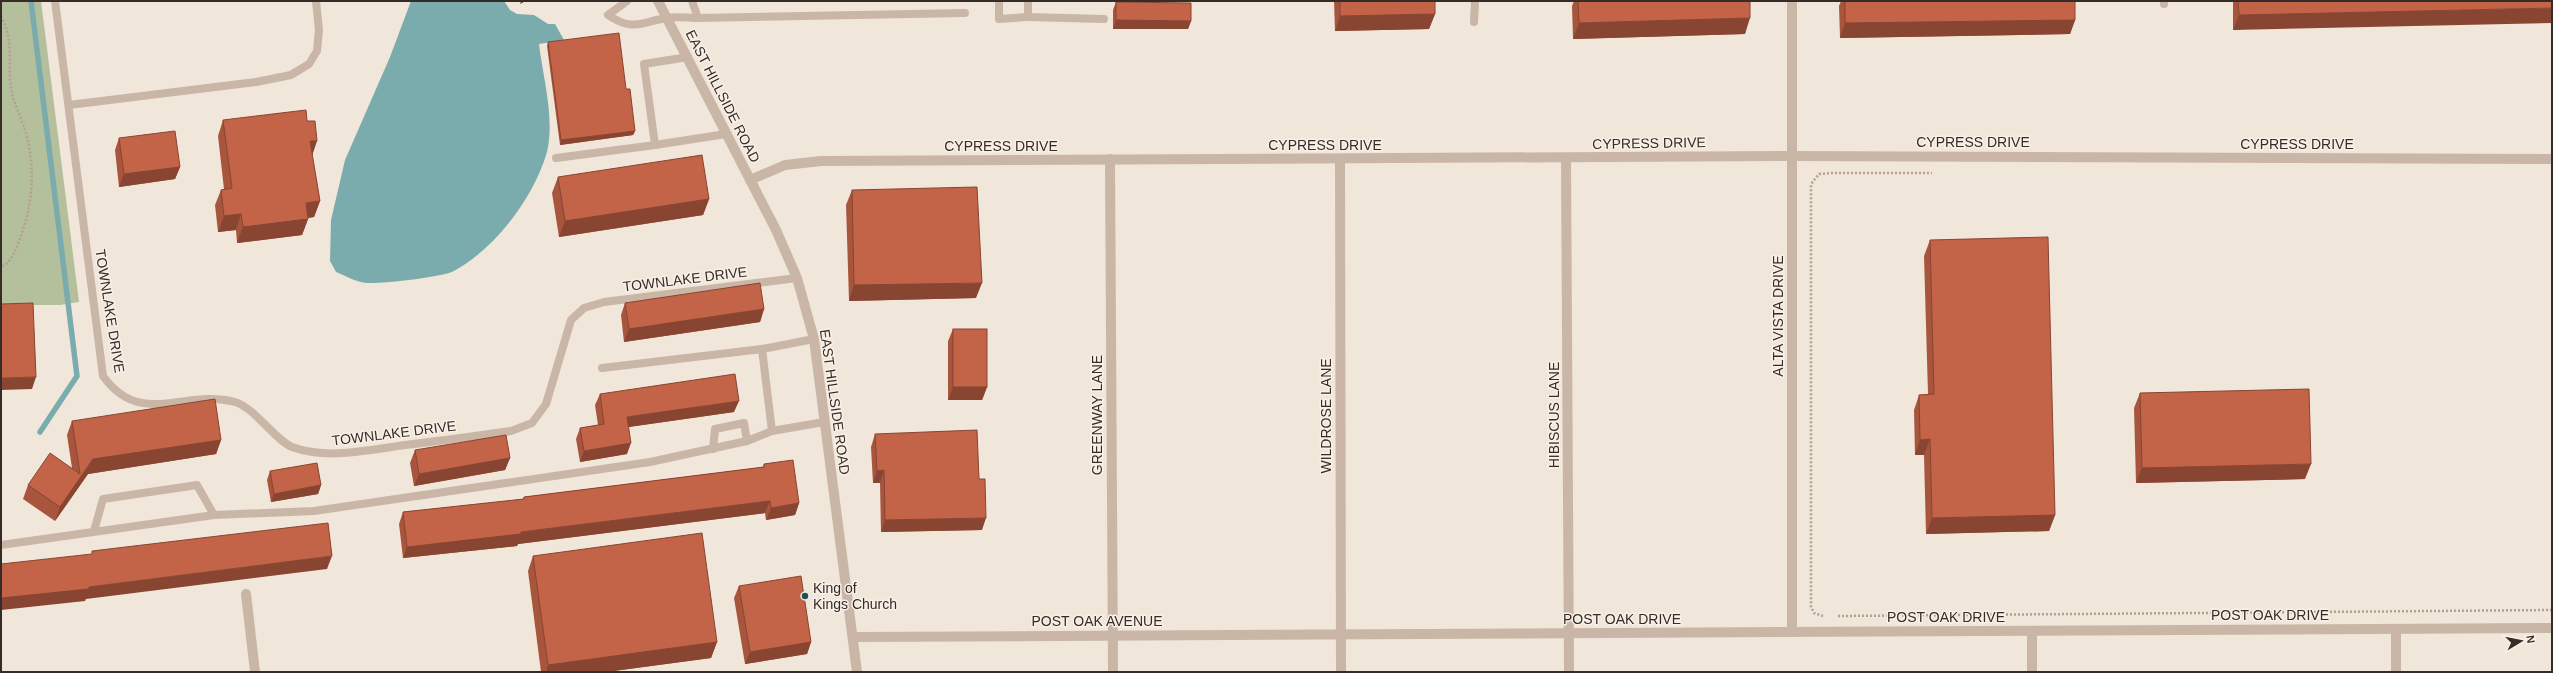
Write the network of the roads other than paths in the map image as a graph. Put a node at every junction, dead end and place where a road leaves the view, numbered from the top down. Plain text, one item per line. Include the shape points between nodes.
1 (55, 1) edge
2 (316, 1) edge
3 (627, 1) edge
4 (658, 1) edge
5 (692, 1) edge
6 (999, 1) edge
7 (1028, 1) edge
8 (1475, 1) edge
9 (1792, 1) edge
10 (965, 13) dead end
11 (1028, 17) junction
12 (667, 18) junction
13 (698, 18) junction
14 (1104, 18) dead end
15 (1474, 22) dead end
16 (688, 57) junction
17 (69, 105) junction
18 (726, 134) junction
19 (655, 145) junction
20 (1791, 156) junction
21 (556, 158) dead end
22 (1566, 158) junction
23 (1110, 159) junction
24 (2552, 159) edge
25 (1340, 160) junction
26 (750, 180) junction
27 (797, 278) junction
28 (814, 339) junction
29 (762, 349) junction
30 (602, 368) dead end
31 (824, 422) junction
32 (772, 432) junction
33 (747, 441) junction
34 (713, 449) junction
35 (214, 515) junction
36 (94, 531) junction
37 (1, 545) edge
38 (246, 594) dead end
39 (2552, 628) edge
40 (2396, 629) junction
41 (2032, 631) junction
42 (1792, 632) junction
43 (1568, 633) junction
44 (1341, 634) junction
45 (1112, 635) junction
46 (853, 637) junction
47 (255, 672) edge
48 (857, 672) edge
49 (1113, 672) edge
50 (1341, 672) edge
51 (1569, 672) edge
52 (2032, 672) edge
53 (2396, 672) edge

1 - 17 lane, TOWNLAKE DRIVE
2 - 17 lane via 319,30 317,51 309,64 291,75 256,82
3 - 12 lane via 608,15 622,24 642,24
4 - 12 street, EAST HILLSIDE ROAD
5 - 13 lane
6 - 11 lane via 999,19
7 - 11 lane
8 - 15 lane
9 - 20 street, ALTA VISTA DRIVE
10 - 13 lane
11 - 14 lane
12 - 13 lane
12 - 16 street, EAST HILLSIDE ROAD
16 - 18 street, EAST HILLSIDE ROAD
16 - 19 lane via 644,64
17 - 27 lane, TOWNLAKE DRIVE via 103,376 113,390 127,399 142,404 163,405 212,399 236,402 289,446 312,453 341,454 511,431 532,423 546,404 571,320 584,308 604,302
18 - 19 lane
18 - 26 street, EAST HILLSIDE ROAD
19 - 21 lane
20 - 22 street, CYPRESS DRIVE
20 - 24 street, CYPRESS DRIVE
20 - 42 street, ALTA VISTA DRIVE
22 - 25 street, CYPRESS DRIVE
22 - 43 street, HIBISCUS LANE
23 - 25 street, CYPRESS DRIVE
23 - 26 street, CYPRESS DRIVE via 821,161 785,166
23 - 45 street, GREENWAY LANE
25 - 44 street, WILDROSE LANE
26 - 27 street, EAST HILLSIDE ROAD
27 - 28 street, EAST HILLSIDE ROAD
28 - 29 lane
28 - 31 street, EAST HILLSIDE ROAD
29 - 30 lane
29 - 32 lane
31 - 32 lane
31 - 46 street, EAST HILLSIDE ROAD
32 - 33 lane
33 - 34 lane
33 - 34 lane via 744,423 715,429
34 - 35 lane via 650,462 314,511
35 - 36 lane
35 - 36 lane via 197,485 103,499
36 - 37 lane
38 - 47 street
39 - 40 street, POST OAK DRIVE
40 - 41 street, POST OAK DRIVE
40 - 53 street
41 - 42 street, POST OAK DRIVE
41 - 52 street
42 - 43 street, POST OAK DRIVE
43 - 44 street, POST OAK DRIVE
43 - 51 street, HIBISCUS LANE
44 - 45 street, POST OAK AVENUE
44 - 50 street, WILDROSE LANE
45 - 46 street, POST OAK AVENUE
45 - 49 street, GREENWAY LANE
46 - 48 street, EAST HILLSIDE ROAD

